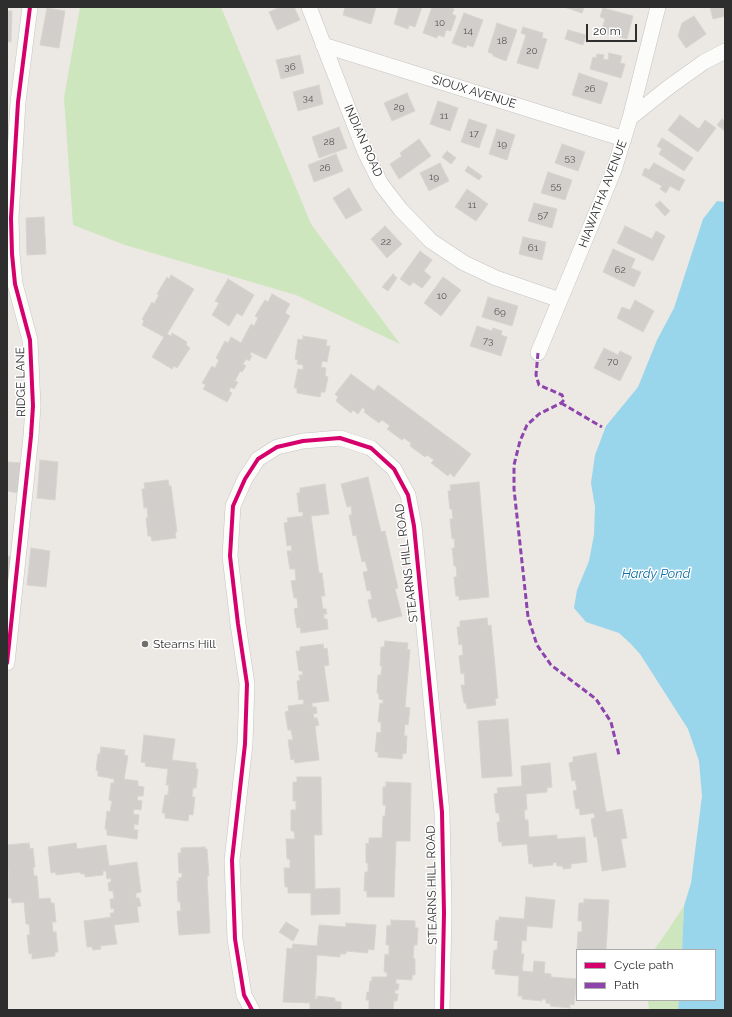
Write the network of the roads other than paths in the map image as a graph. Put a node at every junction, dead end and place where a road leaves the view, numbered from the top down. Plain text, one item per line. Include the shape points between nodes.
1 (30, 7) edge
2 (309, 7) edge
3 (658, 7) edge
4 (323, 45) junction
5 (725, 51) edge
6 (630, 118) junction
7 (624, 139) junction
8 (560, 300) junction
9 (538, 353) dead end
10 (7, 663) edge
11 (252, 1010) edge
12 (442, 1010) edge

1 - 10 street, RIDGE LANE via 18,102 11,218 15,284 30,340 33,406
2 - 4 street, INDIAN ROAD
3 - 6 street, HIAWATHA AVENUE
4 - 7 street, SIOUX AVENUE
4 - 8 street, INDIAN ROAD via 365,152 381,184 401,210 431,241 464,263 496,278
5 - 6 street via 668,87
6 - 7 street, HIAWATHA AVENUE
7 - 8 street, HIAWATHA AVENUE via 614,170
8 - 9 street, HIAWATHA AVENUE
11 - 12 street, STEARNS HILL ROAD via 244,995 235,939 232,860 245,744 247,684 230,556 234,506 245,479 258,459 277,447 303,441 340,438 371,448 394,469 408,495 414,526 442,812

